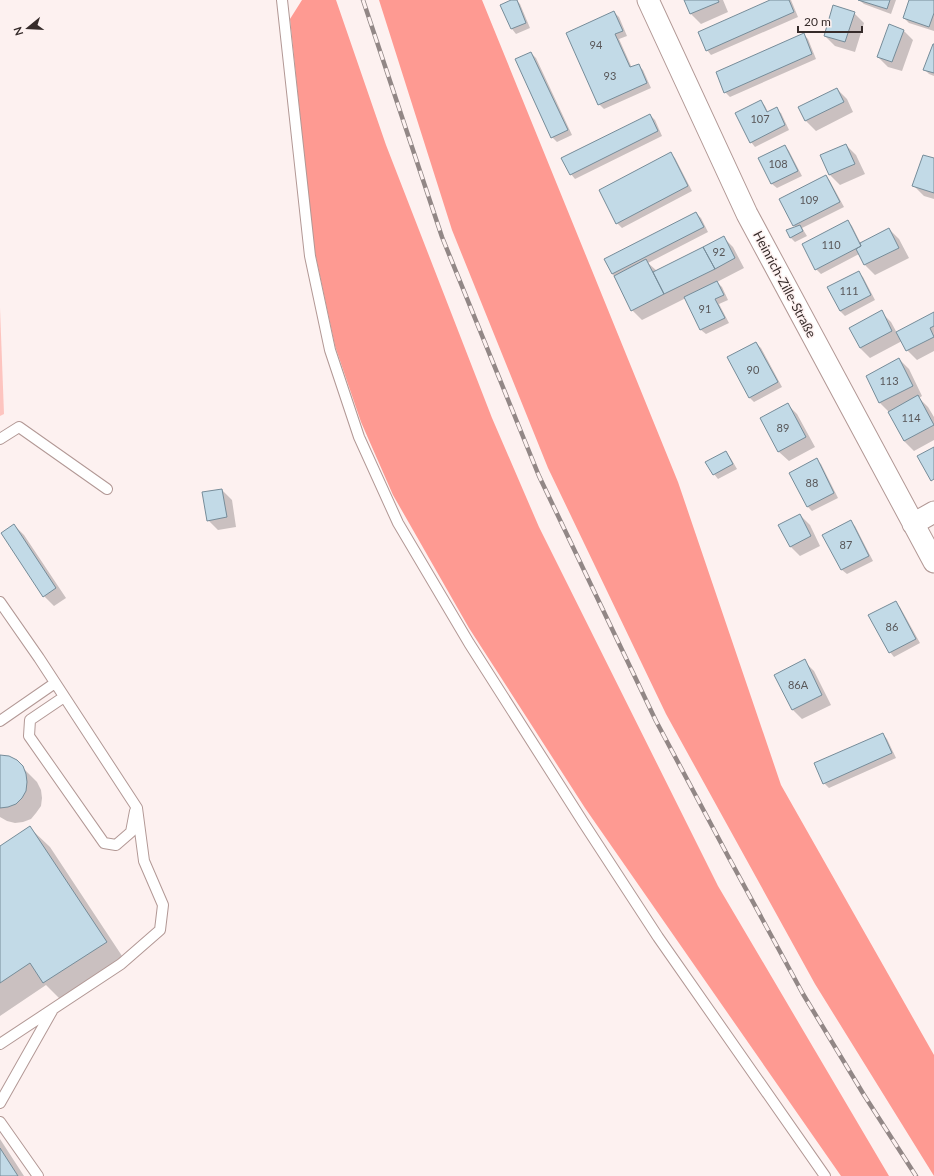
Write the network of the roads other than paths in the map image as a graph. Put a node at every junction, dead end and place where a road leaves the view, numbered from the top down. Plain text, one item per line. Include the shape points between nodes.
1 (282, 0) edge
2 (648, 0) edge
3 (0, 439) edge
4 (107, 489) dead end
5 (934, 512) edge
6 (913, 524) junction
7 (934, 562) edge
8 (0, 602) edge
9 (55, 683) junction
10 (64, 697) junction
11 (0, 721) edge
12 (137, 808) junction
13 (53, 1009) junction
14 (0, 1044) edge
15 (0, 1103) edge
16 (0, 1122) edge
17 (38, 1176) edge
18 (825, 1176) edge

1 - 18 lane via 310,256 330,350 359,437 398,523 469,643 658,937
2 - 6 street, Heinrich-Zille-Straße via 747,214
3 - 4 lane via 19,427
5 - 6 street
6 - 7 street, Heinrich-Zille-Straße
8 - 9 lane
9 - 10 lane
9 - 11 lane
10 - 12 lane
10 - 12 lane via 30,720 30,736 104,843 116,845 132,832
12 - 13 lane via 144,861 163,905 160,930 121,964
13 - 14 lane
13 - 15 lane
16 - 17 lane

